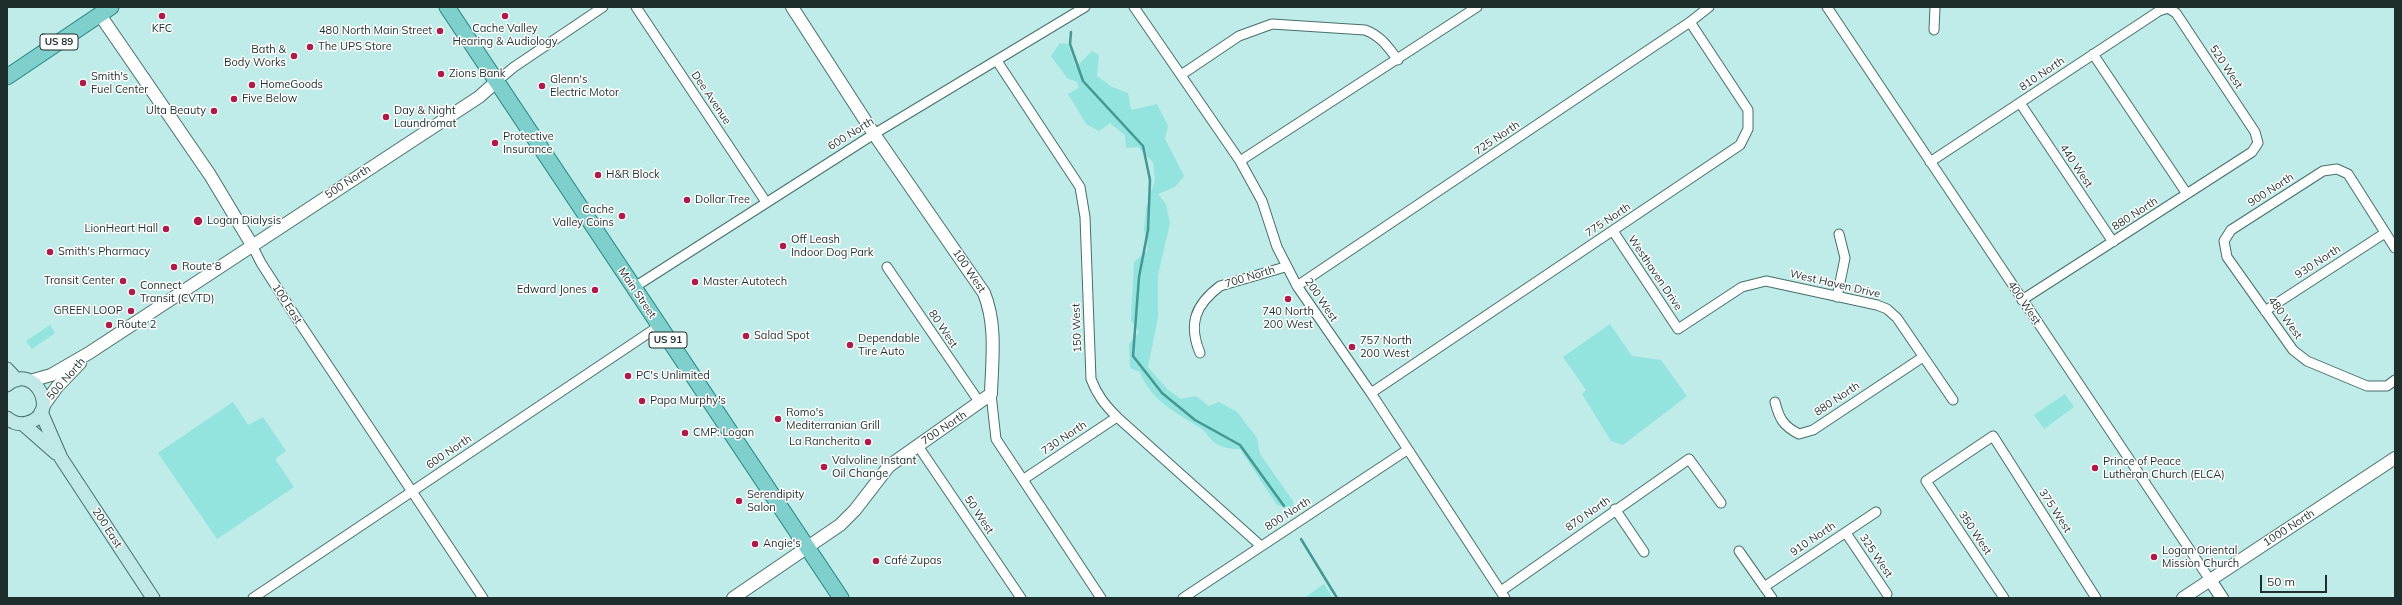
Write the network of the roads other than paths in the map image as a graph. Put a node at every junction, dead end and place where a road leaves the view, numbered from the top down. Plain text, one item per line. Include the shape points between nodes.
1 (447, 7) edge
2 (603, 7) edge
3 (636, 7) edge
4 (792, 7) edge
5 (1085, 7) edge
6 (1134, 7) edge
7 (1478, 7) edge
8 (1709, 7) edge
9 (1827, 7) edge
10 (1935, 7) edge
11 (2168, 8) joint
12 (102, 10) edge
13 (1690, 22) junction
14 (1934, 30) dead end
15 (2093, 54) junction
16 (1398, 60) junction
17 (997, 62) junction
18 (1181, 75) junction
19 (7, 76) edge
20 (496, 82) junction
21 (2020, 103) junction
22 (874, 134) junction
23 (2258, 143) joint
24 (1240, 161) junction
25 (1930, 162) junction
26 (2187, 194) junction
27 (766, 202) junction
28 (1613, 231) junction
29 (2385, 233) junction
30 (1839, 234) dead end
31 (2224, 241) joint
32 (2113, 242) junction
33 (252, 245) junction
34 (2395, 248) edge
35 (887, 267) dead end
36 (1285, 267) junction
37 (1297, 286) junction
38 (633, 288) junction
39 (1837, 297) junction
40 (2022, 300) junction
41 (2265, 311) junction
42 (659, 326) junction
43 (1678, 329) joint
44 (89, 353) junction
45 (1200, 353) dead end
46 (1923, 357) junction
47 (7, 369) edge
48 (2395, 380) edge
49 (30, 381) junction
50 (12, 382) edge
51 (1371, 393) junction
52 (991, 394) junction
53 (1953, 400) dead end
54 (1775, 402) dead end
55 (980, 403) junction
56 (43, 408) junction
57 (1117, 417) junction
58 (12, 422) edge
59 (1993, 436) joint
60 (918, 446) junction
61 (1407, 450) junction
62 (61, 458) junction
63 (2395, 458) edge
64 (1024, 480) junction
65 (412, 492) junction
66 (1721, 503) dead end
67 (1615, 509) junction
68 (1876, 512) dead end
69 (1846, 532) junction
70 (1262, 546) junction
71 (806, 547) junction
72 (1739, 551) dead end
73 (1644, 552) dead end
74 (2210, 580) junction
75 (1764, 587) junction
76 (1887, 594) dead end
77 (1503, 595) edge
78 (153, 598) edge
79 (253, 598) edge
80 (483, 598) edge
81 (733, 598) edge
82 (841, 598) edge
83 (1021, 598) edge
84 (1101, 598) edge
85 (1183, 598) edge
86 (1772, 598) edge
87 (2004, 598) edge
88 (2096, 598) edge
89 (2183, 598) edge
90 (2222, 598) edge

1 - 20 main road, Main Street / US 91
2 - 20 street, 500 North
3 - 27 street, Dee Avenue
4 - 22 street, 100 West
5 - 17 street, 600 North
6 - 18 street, 200 West
7 - 16 street
8 - 13 street, 725 North
9 - 25 street, 400 West
10 - 14 street
11 - 15 street, 810 North via 2159,10
11 - 23 street, 520 West via 2176,13 2255,132
12 - 19 main road, US 89
12 - 33 street, 100 East via 210,175
13 - 28 street, 775 North via 1748,110 1748,129 1740,145
13 - 37 street, 725 North
15 - 21 street, 810 North
15 - 26 street
16 - 18 street via 1385,43 1375,34 1365,30 1272,24 1239,36
16 - 24 street
17 - 22 street, 600 North
17 - 57 street, 150 West via 1080,187 1085,217 1091,379 1103,402
18 - 24 street, 200 West
20 - 33 street, 500 North via 479,97
20 - 38 main road, Main Street / US 91
21 - 25 street, 810 North
21 - 32 street, 440 West
22 - 27 street, 600 North
22 - 52 street, 100 West via 984,293 994,327
23 - 26 street, 880 North via 2252,152
24 - 36 street, 200 West via 1262,202
25 - 40 street, 400 West
26 - 32 street, 880 North
27 - 38 street, 600 North
28 - 43 street, Westhaven Drive
28 - 51 street, 775 North
29 - 31 street, 900 North via 2348,174 2337,169 2323,171 2231,230
29 - 34 street
29 - 41 street, 930 North
30 - 39 street via 1845,258
31 - 41 street, 480 West via 2227,258
32 - 40 street, 880 North
33 - 44 street, 500 North
33 - 65 street, 100 East via 299,322
35 - 55 street, 80 West
36 - 37 street, 200 West
36 - 45 street, 700 North via 1220,286 1210,293 1199,308 1192,326
37 - 51 street, 200 West
38 - 42 main road, Main Street / US 91
39 - 43 street, West Haven Drive via 1766,281 1754,283
39 - 46 street, West Haven Drive via 1888,309
40 - 74 street, 400 West
41 - 48 street, 480 West via 2293,350 2307,361 2367,386 2387,386
42 - 65 street, 600 North
42 - 71 main road, Main Street / US 91
44 - 49 street, 500 North via 51,375
44 - 56 street, 500 North via 57,387
46 - 53 street, West Haven Drive
46 - 54 street, 880 North via 1813,430 1799,434 1786,427 1778,417
47 - 50 main road
49 - 50 main road
49 - 56 main road, 200 East via 42,391
51 - 61 street, 200 West
52 - 55 street, 700 North
52 - 64 street, 100 West via 996,439
55 - 60 street, 700 North
56 - 58 main road via 37,418
56 - 62 main road, 200 East
57 - 64 street, 730 North
57 - 70 street, 150 West
58 - 62 main road, 200 East
59 - 87 street, 350 West via 1926,481
59 - 88 street, 375 West
60 - 71 street, 700 North via 889,466 840,525
60 - 83 street, 50 West
61 - 70 street, 800 North
61 - 77 street, 200 West
62 - 78 main road, 200 East
63 - 74 street, 1000 North
64 - 84 street, 100 West
65 - 79 street, 600 North
65 - 80 street, 100 East
66 - 67 street, 870 North via 1689,459
67 - 73 street
67 - 77 street, 870 North
68 - 69 street, 910 North
69 - 75 street, 910 North
69 - 76 street, 325 West
70 - 85 street, 800 North
71 - 81 street, 700 North
71 - 82 main road, Main Street / US 91
72 - 75 street
74 - 89 street, 1000 North
74 - 90 street, 400 West
75 - 86 street

